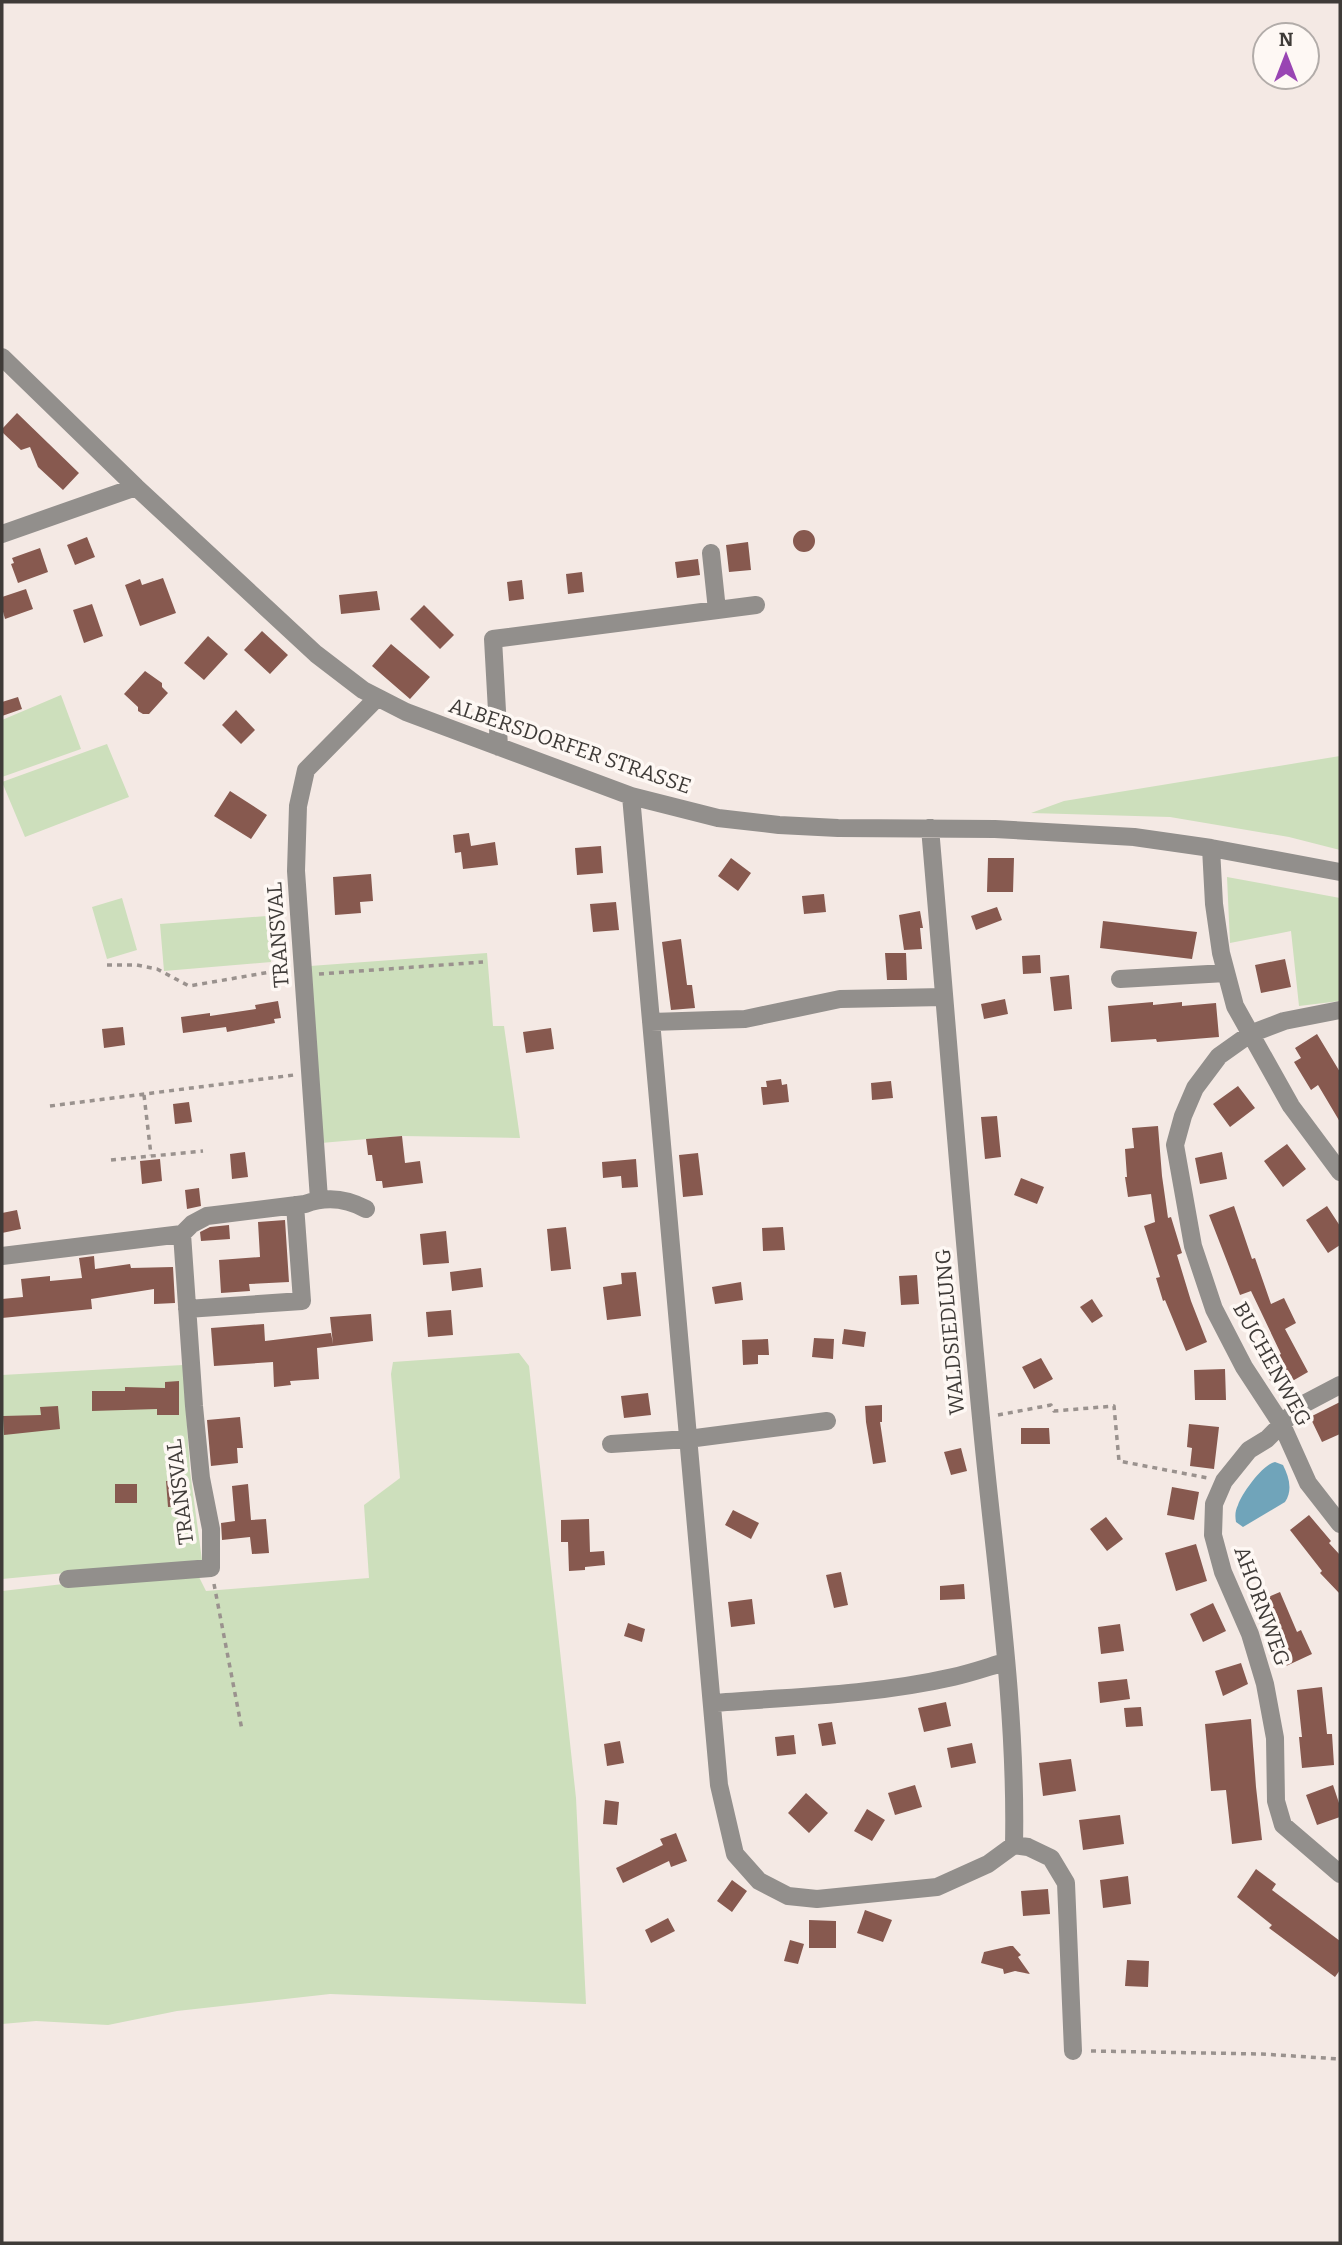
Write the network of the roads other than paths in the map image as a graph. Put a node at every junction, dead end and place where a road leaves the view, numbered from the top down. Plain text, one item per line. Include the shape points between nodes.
1 (2, 357) edge
2 (136, 487) junction
3 (2, 534) edge
4 (711, 552) dead end
5 (756, 604) dead end
6 (717, 610) junction
7 (377, 698) junction
8 (499, 747) junction
9 (631, 796) junction
10 (930, 828) junction
11 (1211, 848) junction
12 (1340, 872) edge
13 (1226, 973) junction
14 (1120, 979) dead end
15 (944, 997) junction
16 (1340, 1010) edge
17 (651, 1022) junction
18 (1250, 1034) junction
19 (1340, 1172) edge
20 (319, 1199) junction
21 (295, 1205) junction
22 (366, 1209) dead end
23 (182, 1234) junction
24 (2, 1256) edge
25 (187, 1309) junction
26 (1340, 1385) edge
27 (827, 1421) dead end
28 (1282, 1425) junction
29 (688, 1439) junction
30 (611, 1444) dead end
31 (1340, 1524) edge
32 (68, 1579) dead end
33 (1005, 1662) junction
34 (712, 1703) junction
35 (1014, 1845) junction
36 (1340, 1874) edge
37 (1073, 2051) road end

1 - 2 street, ALBERSDORFER STRASSE
2 - 3 street
2 - 7 street, ALBERSDORFER STRASSE via 316,654
4 - 6 street
5 - 6 street
6 - 8 street via 493,639
7 - 8 street, ALBERSDORFER STRASSE
7 - 20 street, TRANSVAL via 306,770 298,806 296,871
8 - 9 street, ALBERSDORFER STRASSE
9 - 10 street, ALBERSDORFER STRASSE via 718,818 779,825
9 - 17 street
10 - 11 street, ALBERSDORFER STRASSE via 1065,832
10 - 15 street, WALDSIEDLUNG
11 - 12 street, ALBERSDORFER STRASSE
11 - 13 street via 1214,904
13 - 14 street
13 - 18 street via 1235,1006
15 - 17 street via 840,999 744,1019
15 - 33 street, WALDSIEDLUNG
16 - 18 street, BUCHENWEG via 1284,1021
17 - 29 street
18 - 19 street via 1291,1106
18 - 28 street, BUCHENWEG via 1219,1056 1195,1088 1175,1145 1193,1246 1214,1308 1244,1367
20 - 21 street
20 - 22 street via 352,1201
21 - 23 street via 207,1216
21 - 25 street via 302,1301
23 - 24 street
23 - 25 street, TRANSVAL
25 - 32 street, TRANSVAL via 201,1478 211,1530 211,1568
26 - 28 street, AHORNWEG via 1300,1406
27 - 29 street
28 - 31 street, BUCHENWEG via 1308,1483
28 - 36 street, AHORNWEG via 1249,1450 1224,1481 1214,1504 1213,1535 1265,1684 1276,1738 1276,1801 1283,1825
29 - 30 street
29 - 34 street
33 - 34 street via 896,1687
33 - 35 street, WALDSIEDLUNG via 1015,1784
34 - 35 street via 719,1785 735,1854 759,1881 788,1896 817,1899 937,1887 988,1864
35 - 37 street via 1051,1858 1066,1883

